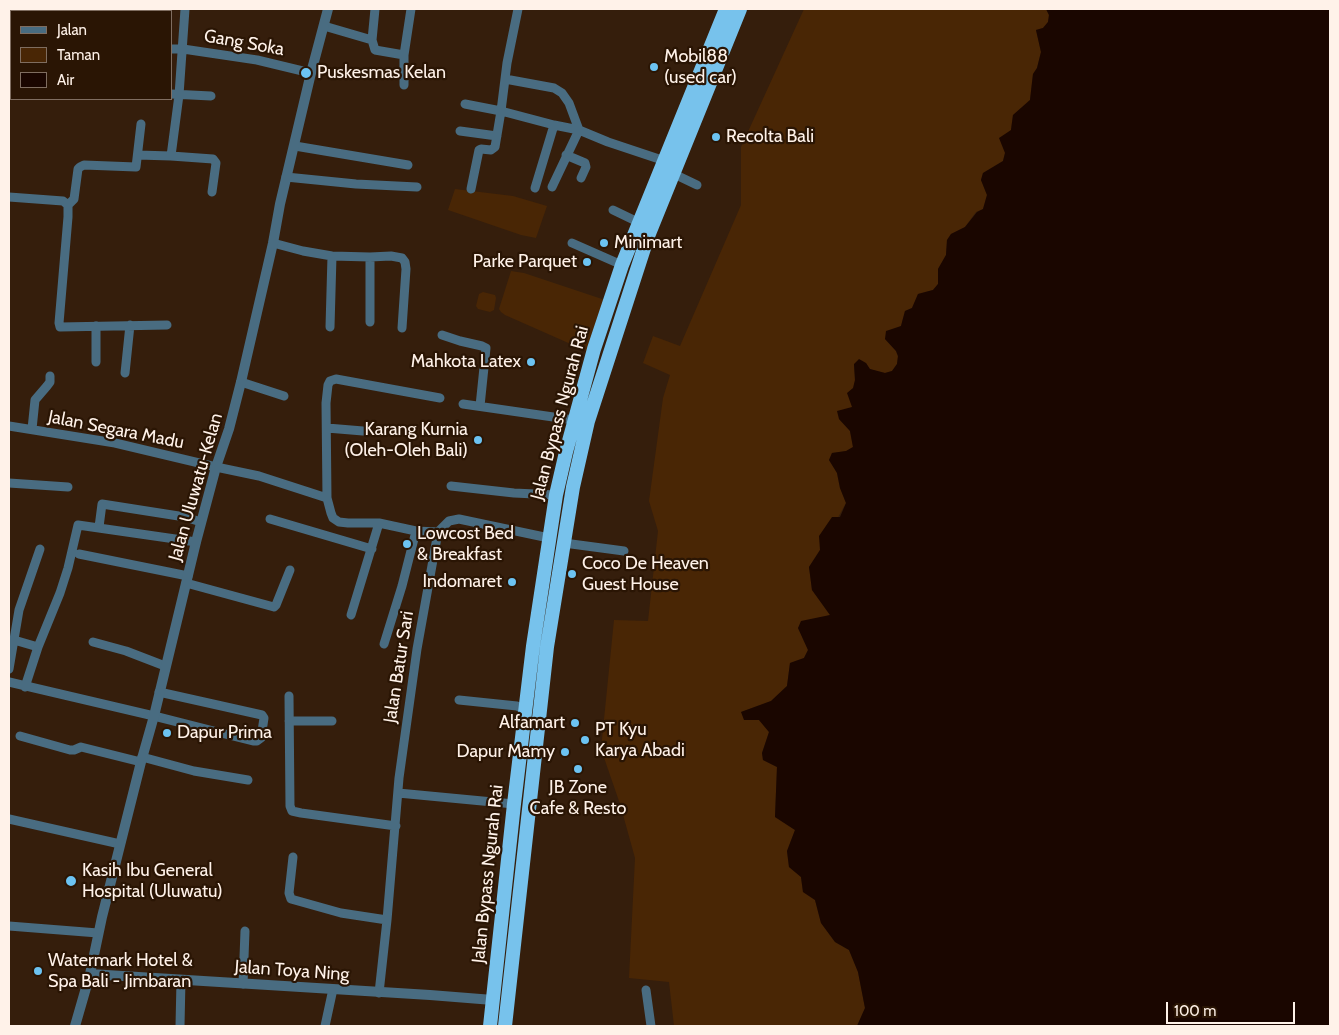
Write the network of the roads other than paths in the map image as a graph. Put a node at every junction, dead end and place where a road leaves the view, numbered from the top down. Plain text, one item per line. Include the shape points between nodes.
1 (186, 9) edge
2 (328, 9) edge
3 (375, 9) edge
4 (411, 9) edge
5 (518, 9) edge
6 (726, 9) edge
7 (740, 9) edge
8 (324, 26) junction
9 (372, 40) junction
10 (172, 49) edge
11 (183, 49) junction
12 (404, 55) junction
13 (311, 73) junction
14 (505, 79) junction
15 (404, 84) dead end
16 (175, 94) edge
17 (211, 96) dead end
18 (465, 104) dead end
19 (502, 111) junction
20 (141, 124) dead end
21 (554, 124) junction
22 (579, 130) junction
23 (460, 131) dead end
24 (497, 136) junction
25 (295, 146) junction
26 (138, 155) junction
27 (566, 155) junction
28 (171, 156) junction
29 (665, 161) junction
30 (408, 165) dead end
31 (674, 174) junction
32 (286, 177) junction
33 (581, 178) dead end
34 (697, 185) dead end
35 (417, 187) dead end
36 (552, 187) dead end
37 (535, 188) dead end
38 (471, 189) dead end
39 (212, 192) dead end
40 (9, 197) edge
41 (68, 205) junction
42 (613, 210) dead end
43 (640, 223) junction
44 (273, 243) junction
45 (572, 243) dead end
46 (332, 256) junction
47 (370, 257) junction
48 (622, 265) junction
49 (370, 322) dead end
50 (167, 325) dead end
51 (96, 326) junction
52 (130, 326) junction
53 (330, 327) dead end
54 (402, 328) dead end
55 (442, 335) dead end
56 (96, 362) dead end
57 (125, 373) dead end
58 (50, 376) dead end
59 (241, 382) junction
60 (284, 396) dead end
61 (440, 398) dead end
62 (463, 404) dead end
63 (480, 406) junction
64 (574, 420) junction
65 (9, 426) edge
66 (326, 428) junction
67 (32, 429) junction
68 (363, 431) dead end
69 (216, 467) junction
70 (9, 483) edge
71 (451, 486) dead end
72 (68, 488) dead end
73 (556, 495) junction
74 (327, 498) junction
75 (270, 519) dead end
76 (201, 522) junction
77 (379, 523) junction
78 (98, 527) junction
79 (416, 531) junction
80 (438, 532) junction
81 (549, 538) junction
82 (196, 542) junction
83 (564, 543) junction
84 (40, 549) dead end
85 (372, 549) junction
86 (624, 551) dead end
87 (80, 554) dead end
88 (290, 570) dead end
89 (187, 580) junction
90 (351, 615) dead end
91 (14, 640) junction
92 (93, 642) dead end
93 (384, 644) dead end
94 (38, 647) junction
95 (165, 666) junction
96 (9, 669) edge
97 (9, 682) edge
98 (26, 687) junction
99 (159, 692) junction
100 (289, 696) dead end
101 (459, 700) dead end
102 (526, 710) junction
103 (154, 716) junction
104 (289, 721) junction
105 (332, 721) dead end
106 (20, 736) dead end
107 (141, 759) junction
108 (248, 780) dead end
109 (398, 793) junction
110 (514, 804) junction
111 (9, 819) edge
112 (396, 826) junction
113 (120, 844) junction
114 (293, 857) dead end
115 (387, 920) junction
116 (9, 926) edge
117 (245, 931) dead end
118 (98, 933) junction
119 (90, 974) junction
120 (181, 980) junction
121 (243, 984) junction
122 (333, 989) junction
123 (646, 990) dead end
124 (379, 993) junction
125 (493, 1000) junction
126 (507, 1002) junction
127 (75, 1026) edge
128 (180, 1026) edge
129 (325, 1026) edge
130 (490, 1026) edge
131 (505, 1026) edge
132 (651, 1026) edge

1 - 11 street
2 - 8 street, Jalan Uluwatu-Kelan
3 - 9 street
4 - 12 street
5 - 14 street
6 - 29 highway, Jalan Bypass Ngurah Rai
7 - 31 highway, Jalan Bypass Ngurah Rai
8 - 9 street
8 - 13 street, Jalan Uluwatu-Kelan
9 - 12 street via 375,50
10 - 11 street, Gang Soka
11 - 13 street, Gang Soka via 257,60
11 - 16 street
12 - 15 street
13 - 25 street, Jalan Uluwatu-Kelan
14 - 19 street
14 - 22 street via 558,90 569,103
16 - 17 street
16 - 28 street
18 - 19 street
19 - 21 street
19 - 24 street
20 - 26 street
21 - 22 street
21 - 37 street
22 - 27 street
22 - 29 street
23 - 24 street
24 - 38 street via 494,149 479,150
25 - 30 street
25 - 32 street, Jalan Uluwatu-Kelan
26 - 28 street
26 - 41 street via 134,168 80,167 74,199
27 - 33 street via 585,163
27 - 36 street
28 - 39 street via 215,160
29 - 43 highway, Jalan Bypass Ngurah Rai
31 - 34 street
31 - 83 highway, Jalan Bypass Ngurah Rai via 648,236 588,422
32 - 35 street
32 - 44 street, Jalan Uluwatu-Kelan
40 - 41 street via 63,201
41 - 51 street via 59,324 62,327
42 - 43 street
43 - 48 highway, Jalan Bypass Ngurah Rai
44 - 46 street
44 - 59 street, Jalan Uluwatu-Kelan
45 - 48 street
46 - 47 street
46 - 53 street
47 - 49 street
47 - 54 street via 397,257 405,262
48 - 64 highway, Jalan Bypass Ngurah Rai
50 - 52 street
51 - 52 street
51 - 56 street
52 - 57 street
55 - 63 street via 486,348
58 - 67 street via 50,382 35,400
59 - 60 street
59 - 69 street, Jalan Uluwatu-Kelan
61 - 66 street via 333,380 328,385
62 - 63 street
63 - 64 street
64 - 73 highway, Jalan Bypass Ngurah Rai
65 - 67 street, Jalan Segara Madu
66 - 68 street
66 - 74 street
67 - 69 street, Jalan Segara Madu via 115,443
69 - 74 street via 259,476
69 - 76 street, Jalan Uluwatu-Kelan
70 - 72 street
71 - 73 street
73 - 81 highway, Jalan Bypass Ngurah Rai
74 - 77 street via 332,515 339,522
75 - 85 street
76 - 78 street via 102,504
76 - 82 street, Jalan Uluwatu-Kelan
77 - 79 street
77 - 85 street
78 - 82 street
78 - 94 street via 77,526 60,593
79 - 80 street
79 - 93 street
80 - 81 street via 449,521 459,518
80 - 109 street, Jalan Batur Sari via 417,649
81 - 102 highway, Jalan Bypass Ngurah Rai
82 - 89 street, Jalan Uluwatu-Kelan
83 - 86 street
83 - 126 highway, Jalan Bypass Ngurah Rai via 548,647
84 - 91 street via 19,610
85 - 90 street
87 - 89 street
88 - 89 street via 273,607
89 - 95 street, Jalan Uluwatu-Kelan
91 - 94 street
91 - 96 street
92 - 95 street
94 - 98 street
95 - 99 street, Jalan Uluwatu-Kelan
97 - 98 street
98 - 103 street
99 - 103 street, Jalan Uluwatu-Kelan
99 - 103 street via 263,715 261,738 253,741
100 - 104 street
101 - 102 street via 517,706
102 - 110 highway, Jalan Bypass Ngurah Rai
103 - 107 street, Jalan Uluwatu-Kelan
104 - 105 street
104 - 112 street via 292,811
106 - 107 street via 70,750 81,747
107 - 108 street
107 - 113 street, Jalan Uluwatu-Kelan
109 - 110 street
109 - 112 street, Jalan Batur Sari
110 - 125 highway, Jalan Bypass Ngurah Rai
111 - 113 street
112 - 115 street, Jalan Batur Sari
113 - 118 street, Jalan Uluwatu-Kelan
114 - 115 street via 291,899 341,913
115 - 124 street, Jalan Batur Sari
116 - 118 street
117 - 121 street
118 - 119 street, Jalan Uluwatu-Kelan
119 - 120 street, Jalan Toya Ning
119 - 127 street, Jalan Uluwatu-Kelan
120 - 121 street, Jalan Toya Ning
120 - 128 street
121 - 122 street, Jalan Toya Ning
122 - 124 street, Jalan Toya Ning
122 - 129 street
123 - 132 street
124 - 125 street, Jalan Toya Ning
125 - 126 highway
125 - 130 highway, Jalan Bypass Ngurah Rai
126 - 131 highway, Jalan Bypass Ngurah Rai

